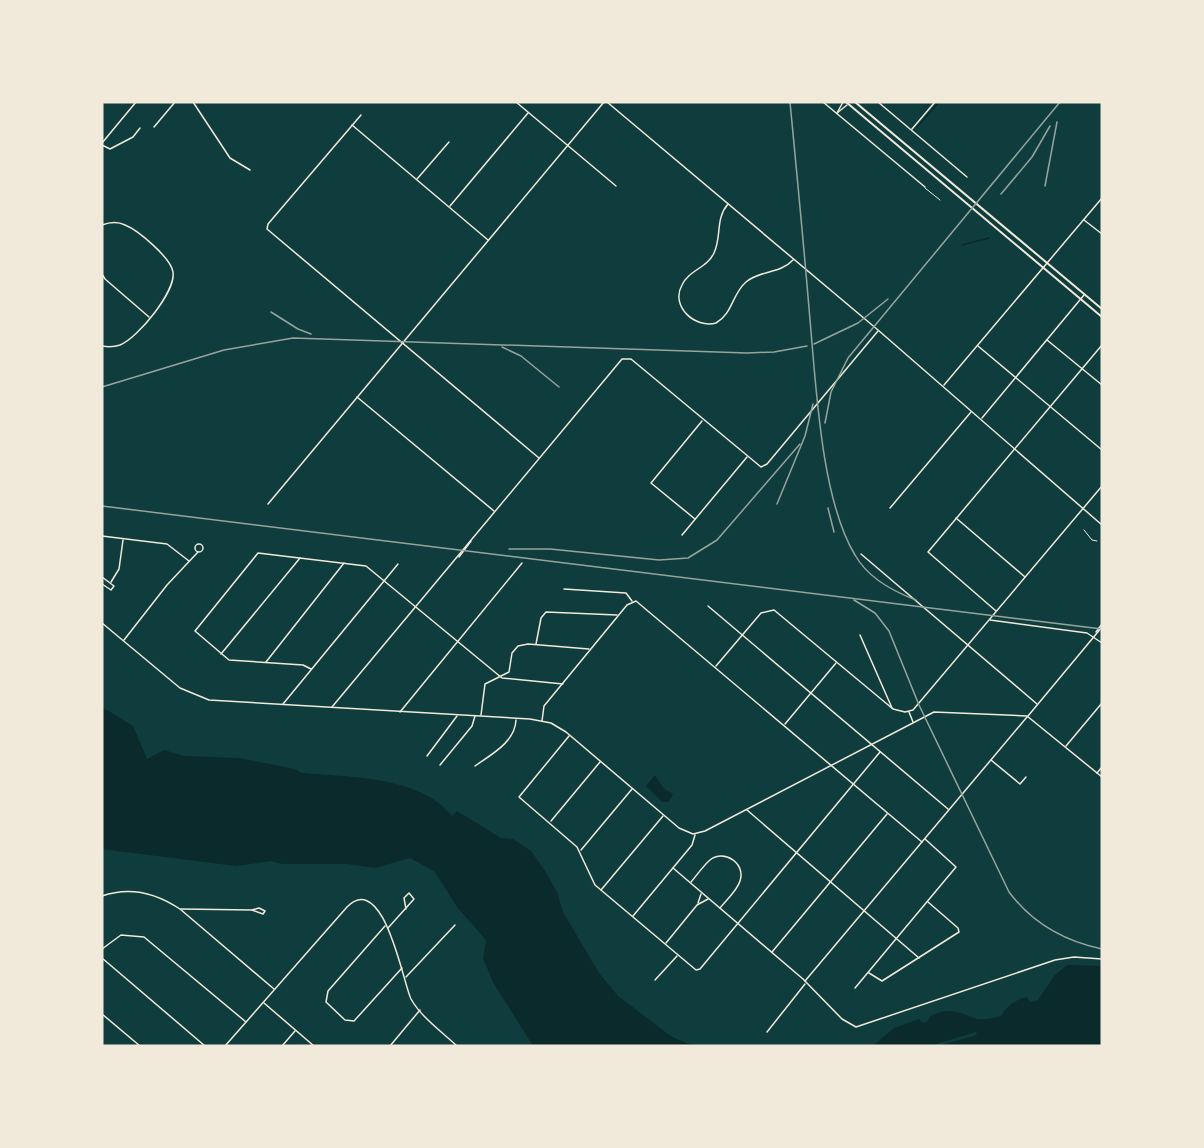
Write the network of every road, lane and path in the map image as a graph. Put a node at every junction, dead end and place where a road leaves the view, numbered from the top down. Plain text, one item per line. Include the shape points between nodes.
1 (136, 102) edge
2 (175, 102) edge
3 (193, 102) edge
4 (516, 102) edge
5 (606, 102) edge
6 (823, 102) edge
7 (847, 102) edge
8 (855, 102) edge
9 (878, 102) edge
10 (935, 102) edge
11 (528, 112) junction
12 (836, 113) junction
13 (361, 115) dead end
14 (352, 125) junction
15 (154, 127) dead end
16 (140, 128) dead end
17 (911, 130) junction
18 (449, 142) dead end
19 (102, 144) edge
20 (568, 146) junction
21 (250, 170) dead end
22 (967, 177) dead end
23 (416, 179) junction
24 (616, 186) dead end
25 (925, 188) joint
26 (962, 195) junction
27 (1102, 198) edge
28 (940, 200) dead end
29 (728, 204) junction
30 (449, 207) junction
31 (1084, 220) junction
32 (102, 225) edge
33 (1102, 234) edge
34 (489, 240) junction
35 (793, 259) junction
36 (1045, 265) junction
37 (102, 274) edge
38 (1065, 285) junction
39 (1075, 287) junction
40 (1085, 295) junction
41 (1081, 299) junction
42 (1102, 309) edge
43 (1102, 316) edge
44 (149, 317) junction
45 (878, 330) junction
46 (1047, 340) junction
47 (402, 344) junction
48 (1102, 345) edge
49 (102, 346) edge
50 (978, 346) junction
51 (1082, 369) junction
52 (1015, 378) junction
53 (1102, 385) edge
54 (943, 387) junction
55 (357, 397) junction
56 (1050, 407) junction
57 (971, 412) junction
58 (703, 420) junction
59 (981, 420) junction
60 (1015, 450) junction
61 (1102, 450) edge
62 (747, 457) junction
63 (539, 459) junction
64 (1102, 486) edge
65 (268, 504) dead end
66 (890, 508) dead end
67 (1083, 509) junction
68 (495, 512) junction
69 (956, 518) junction
70 (695, 519) junction
71 (1102, 525) edge
72 (1084, 530) dead end
73 (682, 535) dead end
74 (102, 536) edge
75 (123, 539) junction
76 (1097, 541) dead end
77 (198, 552) dead end
78 (861, 554) dead end
79 (300, 557) junction
80 (189, 562) junction
81 (344, 563) junction
82 (522, 563) dead end
83 (398, 564) dead end
84 (102, 577) edge
85 (1026, 577) junction
86 (384, 581) junction
87 (111, 582) junction
88 (102, 584) edge
89 (564, 589) dead end
90 (633, 602) junction
91 (708, 606) dead end
92 (416, 607) junction
93 (997, 612) junction
94 (619, 615) junction
95 (990, 620) junction
96 (102, 623) edge
97 (1102, 626) edge
98 (860, 635) dead end
99 (742, 636) junction
100 (1094, 636) junction
101 (124, 641) junction
102 (457, 642) junction
103 (1102, 643) edge
104 (535, 645) junction
105 (968, 646) junction
106 (590, 650) junction
107 (220, 654) junction
108 (266, 662) junction
109 (837, 662) junction
110 (716, 666) junction
111 (311, 669) junction
112 (502, 678) junction
113 (562, 684) junction
114 (811, 694) junction
115 (1102, 703) edge
116 (282, 705) junction
117 (1037, 705) junction
118 (332, 708) junction
119 (892, 709) junction
120 (400, 712) junction
121 (909, 712) junction
122 (458, 715) junction
123 (475, 716) junction
124 (481, 716) junction
125 (1027, 716) junction
126 (516, 719) junction
127 (542, 721) junction
128 (913, 722) junction
129 (784, 725) junction
130 (569, 735) junction
131 (871, 744) junction
132 (1066, 746) junction
133 (880, 752) junction
134 (427, 756) dead end
135 (991, 760) junction
136 (600, 761) junction
137 (440, 765) dead end
138 (831, 765) junction
139 (475, 766) dead end
140 (1102, 767) edge
141 (1097, 772) junction
142 (1026, 777) dead end
143 (1102, 777) edge
144 (854, 784) junction
145 (633, 789) junction
146 (746, 809) junction
147 (948, 810) junction
148 (888, 813) junction
149 (663, 815) junction
150 (550, 822) junction
151 (695, 834) junction
152 (925, 838) junction
153 (922, 842) junction
154 (580, 851) junction
155 (796, 853) junction
156 (673, 868) junction
157 (830, 882) junction
158 (690, 883) junction
159 (601, 890) junction
160 (702, 893) junction
161 (102, 896) edge
162 (708, 898) junction
163 (928, 902) junction
164 (697, 905) junction
165 (720, 908) junction
166 (180, 909) junction
167 (194, 909) junction
168 (406, 909) junction
169 (252, 910) dead end
170 (864, 911) junction
171 (190, 917) junction
172 (632, 917) junction
173 (738, 923) junction
174 (386, 925) junction
175 (455, 925) dead end
176 (387, 929) junction
177 (897, 938) junction
178 (664, 944) junction
179 (102, 949) edge
180 (772, 952) junction
181 (678, 956) junction
182 (102, 958) edge
183 (919, 958) junction
184 (1102, 959) edge
185 (403, 968) junction
186 (868, 972) junction
187 (405, 978) junction
188 (655, 980) dead end
189 (805, 982) junction
190 (855, 988) dead end
191 (274, 990) junction
192 (264, 1003) junction
193 (420, 1010) junction
194 (102, 1014) edge
195 (246, 1022) junction
196 (296, 1030) junction
197 (767, 1032) dead end
198 (140, 1046) edge
199 (206, 1046) edge
200 (225, 1046) edge
201 (282, 1046) edge
202 (314, 1046) edge
203 (390, 1046) edge
204 (457, 1046) edge

1 - 19 street
2 - 15 street
3 - 21 street via 230,158
4 - 11 street
5 - 20 street
5 - 29 street
6 - 12 street
7 - 12 street
7 - 12 street
7 - 26 main road
8 - 26 main road
9 - 17 street
10 - 17 street
11 - 20 street
11 - 30 street
12 - 25 street
13 - 14 street
14 - 23 street
14 - 47 street via 267,227
16 - 19 street via 133,137 110,149
17 - 22 street
18 - 23 street
20 - 24 street
20 - 34 street
23 - 30 street
25 - 28 lane
26 - 36 main road
26 - 36 main road
27 - 31 street
29 - 35 street
29 - 35 street via 720,216 717,248 705,265 687,277 680,290 679,303 690,316 700,323 716,323 730,311 747,281 783,268
30 - 34 street
31 - 33 street
31 - 36 street
32 - 44 street via 127,225 165,256 172,267 171,290
34 - 47 street
35 - 45 street
36 - 38 main road
36 - 39 main road
36 - 50 street
37 - 44 street
38 - 39 main road
38 - 41 main road
39 - 40 main road
40 - 41 street
40 - 42 main road
41 - 43 main road
41 - 46 street
44 - 49 street via 124,344
45 - 54 street
45 - 62 street via 775,455 761,467
46 - 51 street
46 - 52 street
47 - 55 street
47 - 63 street
48 - 51 street
50 - 52 street
50 - 54 street
51 - 53 street
51 - 56 street
52 - 56 street
52 - 59 street
54 - 57 street
55 - 65 street
55 - 68 street
56 - 60 street
56 - 61 street
57 - 59 street
57 - 66 street
58 - 62 street
58 - 63 street via 631,359 621,361
58 - 70 street via 651,483
59 - 60 street
60 - 67 street
60 - 69 street
62 - 70 street
63 - 68 street
64 - 67 street
67 - 71 street
67 - 85 street
68 - 92 street
69 - 85 street
69 - 93 street via 928,552
70 - 73 street
72 - 76 lane
74 - 75 street
75 - 80 street via 169,545
75 - 87 street via 120,565
77 - 80 street
78 - 105 street
79 - 81 street
79 - 107 street
79 - 107 street via 258,553 195,630
80 - 101 street
81 - 86 street via 366,566
81 - 108 street
82 - 102 street
83 - 86 street
84 - 87 street
85 - 93 street
86 - 92 street
86 - 111 street
87 - 88 street via 112,590
89 - 90 street via 626,593
90 - 94 street
90 - 110 street via 639,602
91 - 99 street
92 - 102 street
92 - 118 street
93 - 95 street
94 - 104 street via 546,612
94 - 106 street
95 - 100 street
95 - 105 street
96 - 101 street
97 - 100 street
98 - 119 street
99 - 109 street via 761,613 778,612
99 - 110 street
99 - 114 street
100 - 103 street
100 - 117 street
101 - 116 street via 193,694 216,701
102 - 112 street
102 - 120 street
104 - 106 street
104 - 112 street via 515,648 510,669
105 - 117 street
105 - 121 street
106 - 113 street
107 - 108 street via 230,660
108 - 111 street
109 - 114 street
109 - 119 street
110 - 129 street
111 - 116 street
112 - 113 street
112 - 124 street via 485,684
113 - 127 street via 543,708
114 - 129 street
114 - 131 street
115 - 132 street
116 - 118 street
117 - 125 street
118 - 120 street
119 - 121 street
120 - 122 street
121 - 128 street
122 - 123 street
122 - 134 street
123 - 124 street
123 - 137 street via 472,726
124 - 126 street
125 - 128 street via 934,712
125 - 132 street
125 - 135 street
126 - 127 street
126 - 139 street via 508,740
127 - 130 street
128 - 131 street
129 - 138 street
130 - 136 street
130 - 150 street via 519,796
131 - 133 street
131 - 138 street
132 - 141 street
133 - 144 street
133 - 147 street
135 - 142 street via 1020,784
135 - 147 street
136 - 145 street
136 - 150 street
138 - 144 street
138 - 146 street
140 - 141 street
141 - 143 street
144 - 148 street
144 - 155 street
145 - 149 street
145 - 154 street
146 - 151 street
146 - 155 street
147 - 152 street
148 - 153 street
148 - 157 street
149 - 151 street via 683,831
149 - 159 street
150 - 154 street
151 - 156 street
152 - 153 street
152 - 163 street via 956,866
153 - 170 street
154 - 159 street via 592,881
155 - 157 street
155 - 173 street
156 - 158 street
156 - 172 street
157 - 170 street
157 - 180 street
158 - 160 street
158 - 165 street via 713,859 724,856 733,860 740,869 740,880
159 - 172 street
160 - 162 street
160 - 164 street
161 - 166 street via 136,891 160,897
162 - 164 street
162 - 165 street
163 - 177 street
163 - 183 street via 959,931
164 - 178 street
165 - 173 street
166 - 167 street
166 - 171 street
167 - 169 street
167 - 171 street
168 - 168 street via 414,898 409,893 404,898
168 - 176 street
170 - 177 street
170 - 189 street
171 - 191 street
172 - 178 street
173 - 180 street
173 - 181 street via 698,970
174 - 176 street
174 - 185 street via 328,991 326,1002 346,1021 354,1021
174 - 191 street via 370,903 359,900 349,904
175 - 187 street
176 - 185 street
177 - 183 street
177 - 186 street
178 - 181 street
179 - 195 street via 121,935 144,937
180 - 189 street
181 - 188 street
182 - 199 street
183 - 186 street via 882,981
184 - 189 street via 1055,960 858,1027 845,1021
185 - 187 street
186 - 190 street
187 - 193 street via 411,998
189 - 197 street
191 - 192 street
192 - 195 street
192 - 196 street
193 - 203 street
193 - 204 street
194 - 198 street
195 - 200 street
196 - 201 street
196 - 202 street

